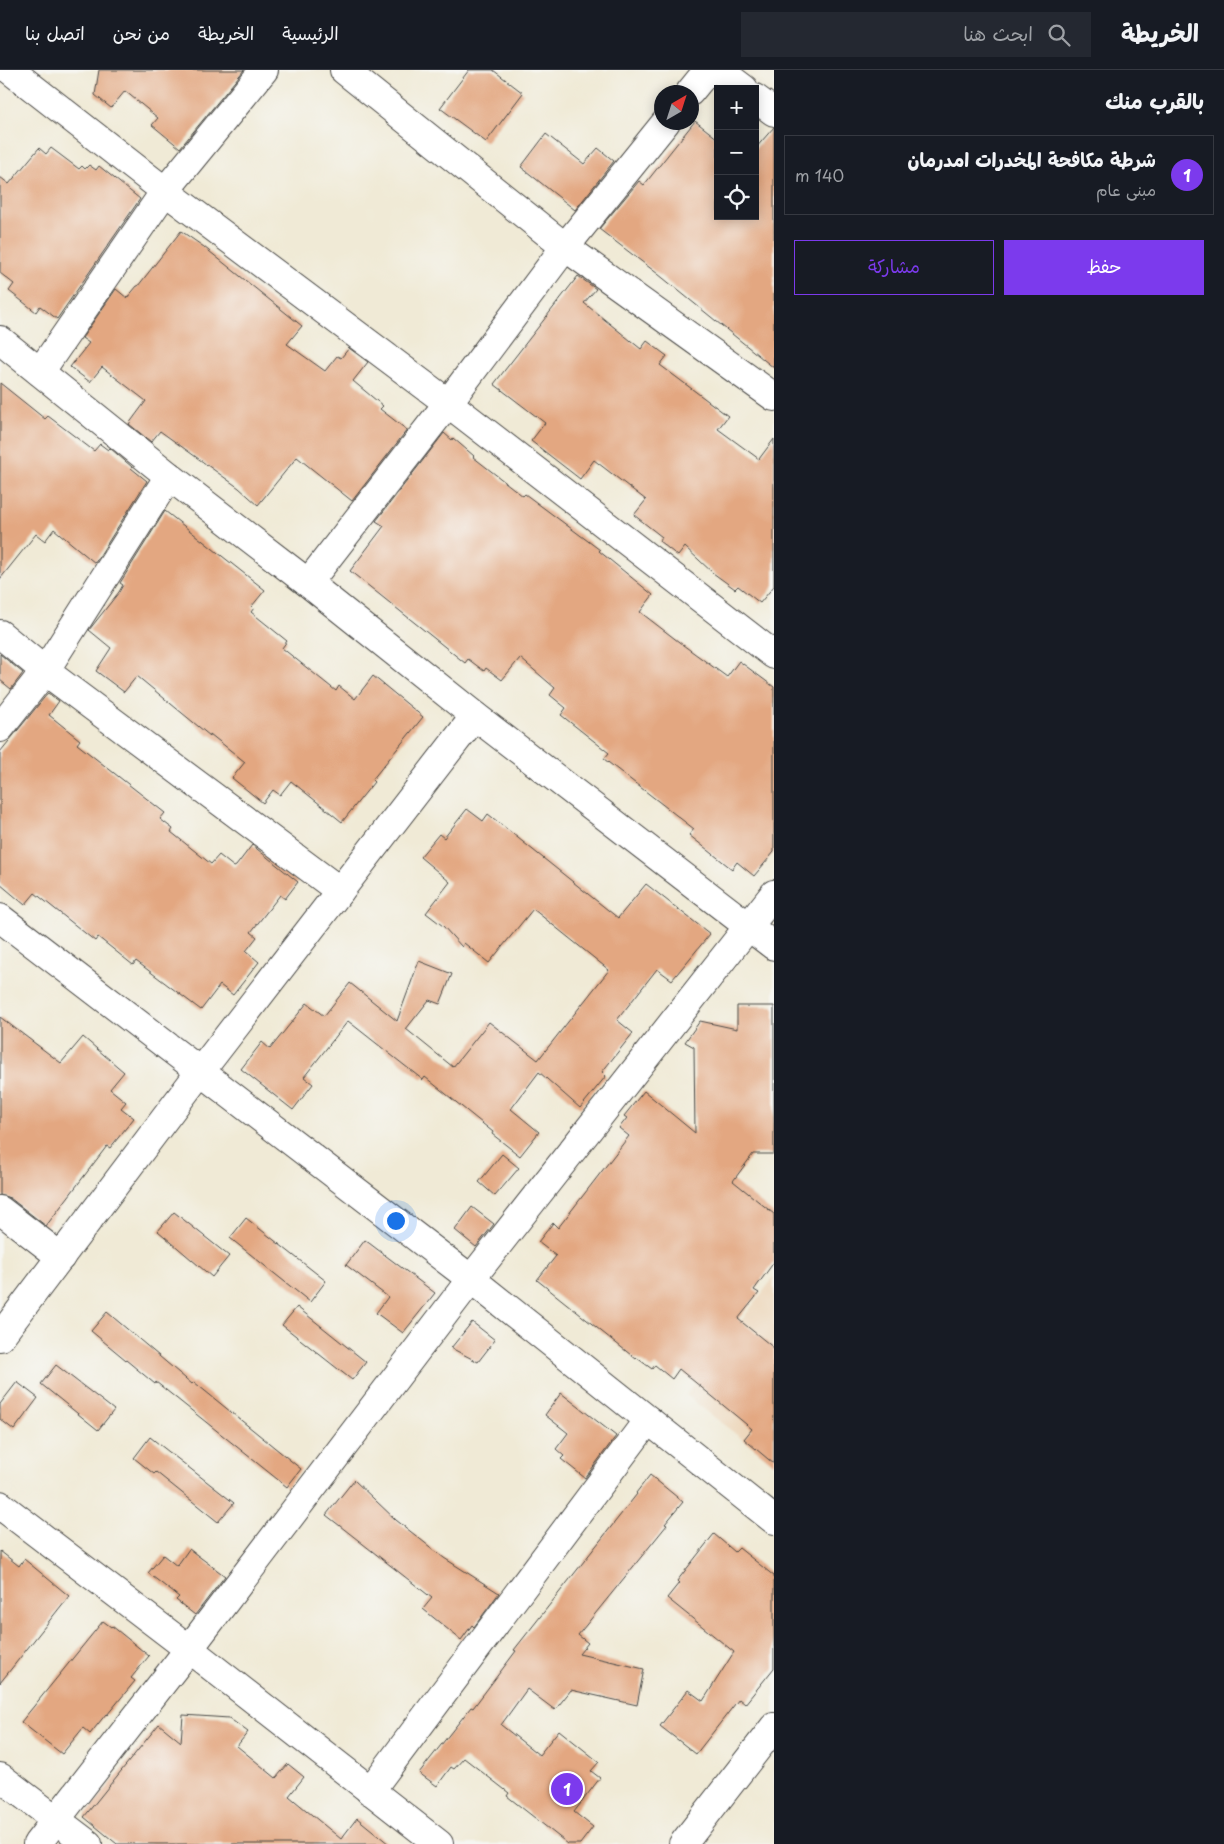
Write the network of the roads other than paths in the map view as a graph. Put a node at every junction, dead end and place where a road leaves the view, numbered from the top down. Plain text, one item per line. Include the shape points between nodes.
1 (10, 70) edge
2 (264, 70) edge
3 (344, 70) edge
4 (708, 70) edge
5 (719, 70) edge
6 (696, 85) edge
7 (739, 85) edge
8 (759, 101) edge
9 (774, 112) edge
10 (660, 130) edge
11 (165, 191) junction
12 (565, 247) junction
13 (0, 340) edge
14 (40, 372) junction
15 (774, 397) edge
16 (448, 403) junction
17 (169, 476) junction
18 (308, 583) junction
19 (0, 634) edge
20 (774, 655) edge
21 (45, 671) junction
22 (475, 716) junction
23 (0, 728) edge
24 (340, 891) junction
25 (774, 894) edge
26 (0, 918) edge
27 (749, 927) junction
28 (774, 946) edge
29 (200, 1072) junction
30 (0, 1210) edge
31 (61, 1257) junction
32 (471, 1279) junction
33 (0, 1337) edge
34 (648, 1420) junction
35 (0, 1504) edge
36 (774, 1520) edge
37 (189, 1650) junction
38 (774, 1727) edge
39 (0, 1777) edge
40 (370, 1790) junction
41 (56, 1819) junction
42 (37, 1844) edge
43 (88, 1844) edge
44 (439, 1844) edge
45 (683, 1844) edge

1 - 11 street
2 - 11 street
3 - 12 street
4 - 6 street
5 - 7 street
8 - 9 street
10 - 12 street
11 - 14 street
11 - 16 street
12 - 15 street
12 - 16 street
13 - 14 street
14 - 17 street
16 - 18 street
16 - 20 street
17 - 18 street
17 - 21 street
18 - 22 street
19 - 21 street
21 - 23 street
21 - 24 street
22 - 24 street
22 - 27 street
24 - 29 street
25 - 27 street
26 - 29 street
27 - 28 street
27 - 32 street
29 - 31 street
29 - 32 street
30 - 31 street
31 - 33 street
32 - 34 street
32 - 37 street
34 - 36 street
34 - 40 street
35 - 37 street
37 - 40 street
37 - 41 street
38 - 45 street
39 - 41 street
40 - 44 street
41 - 42 street
41 - 43 street

